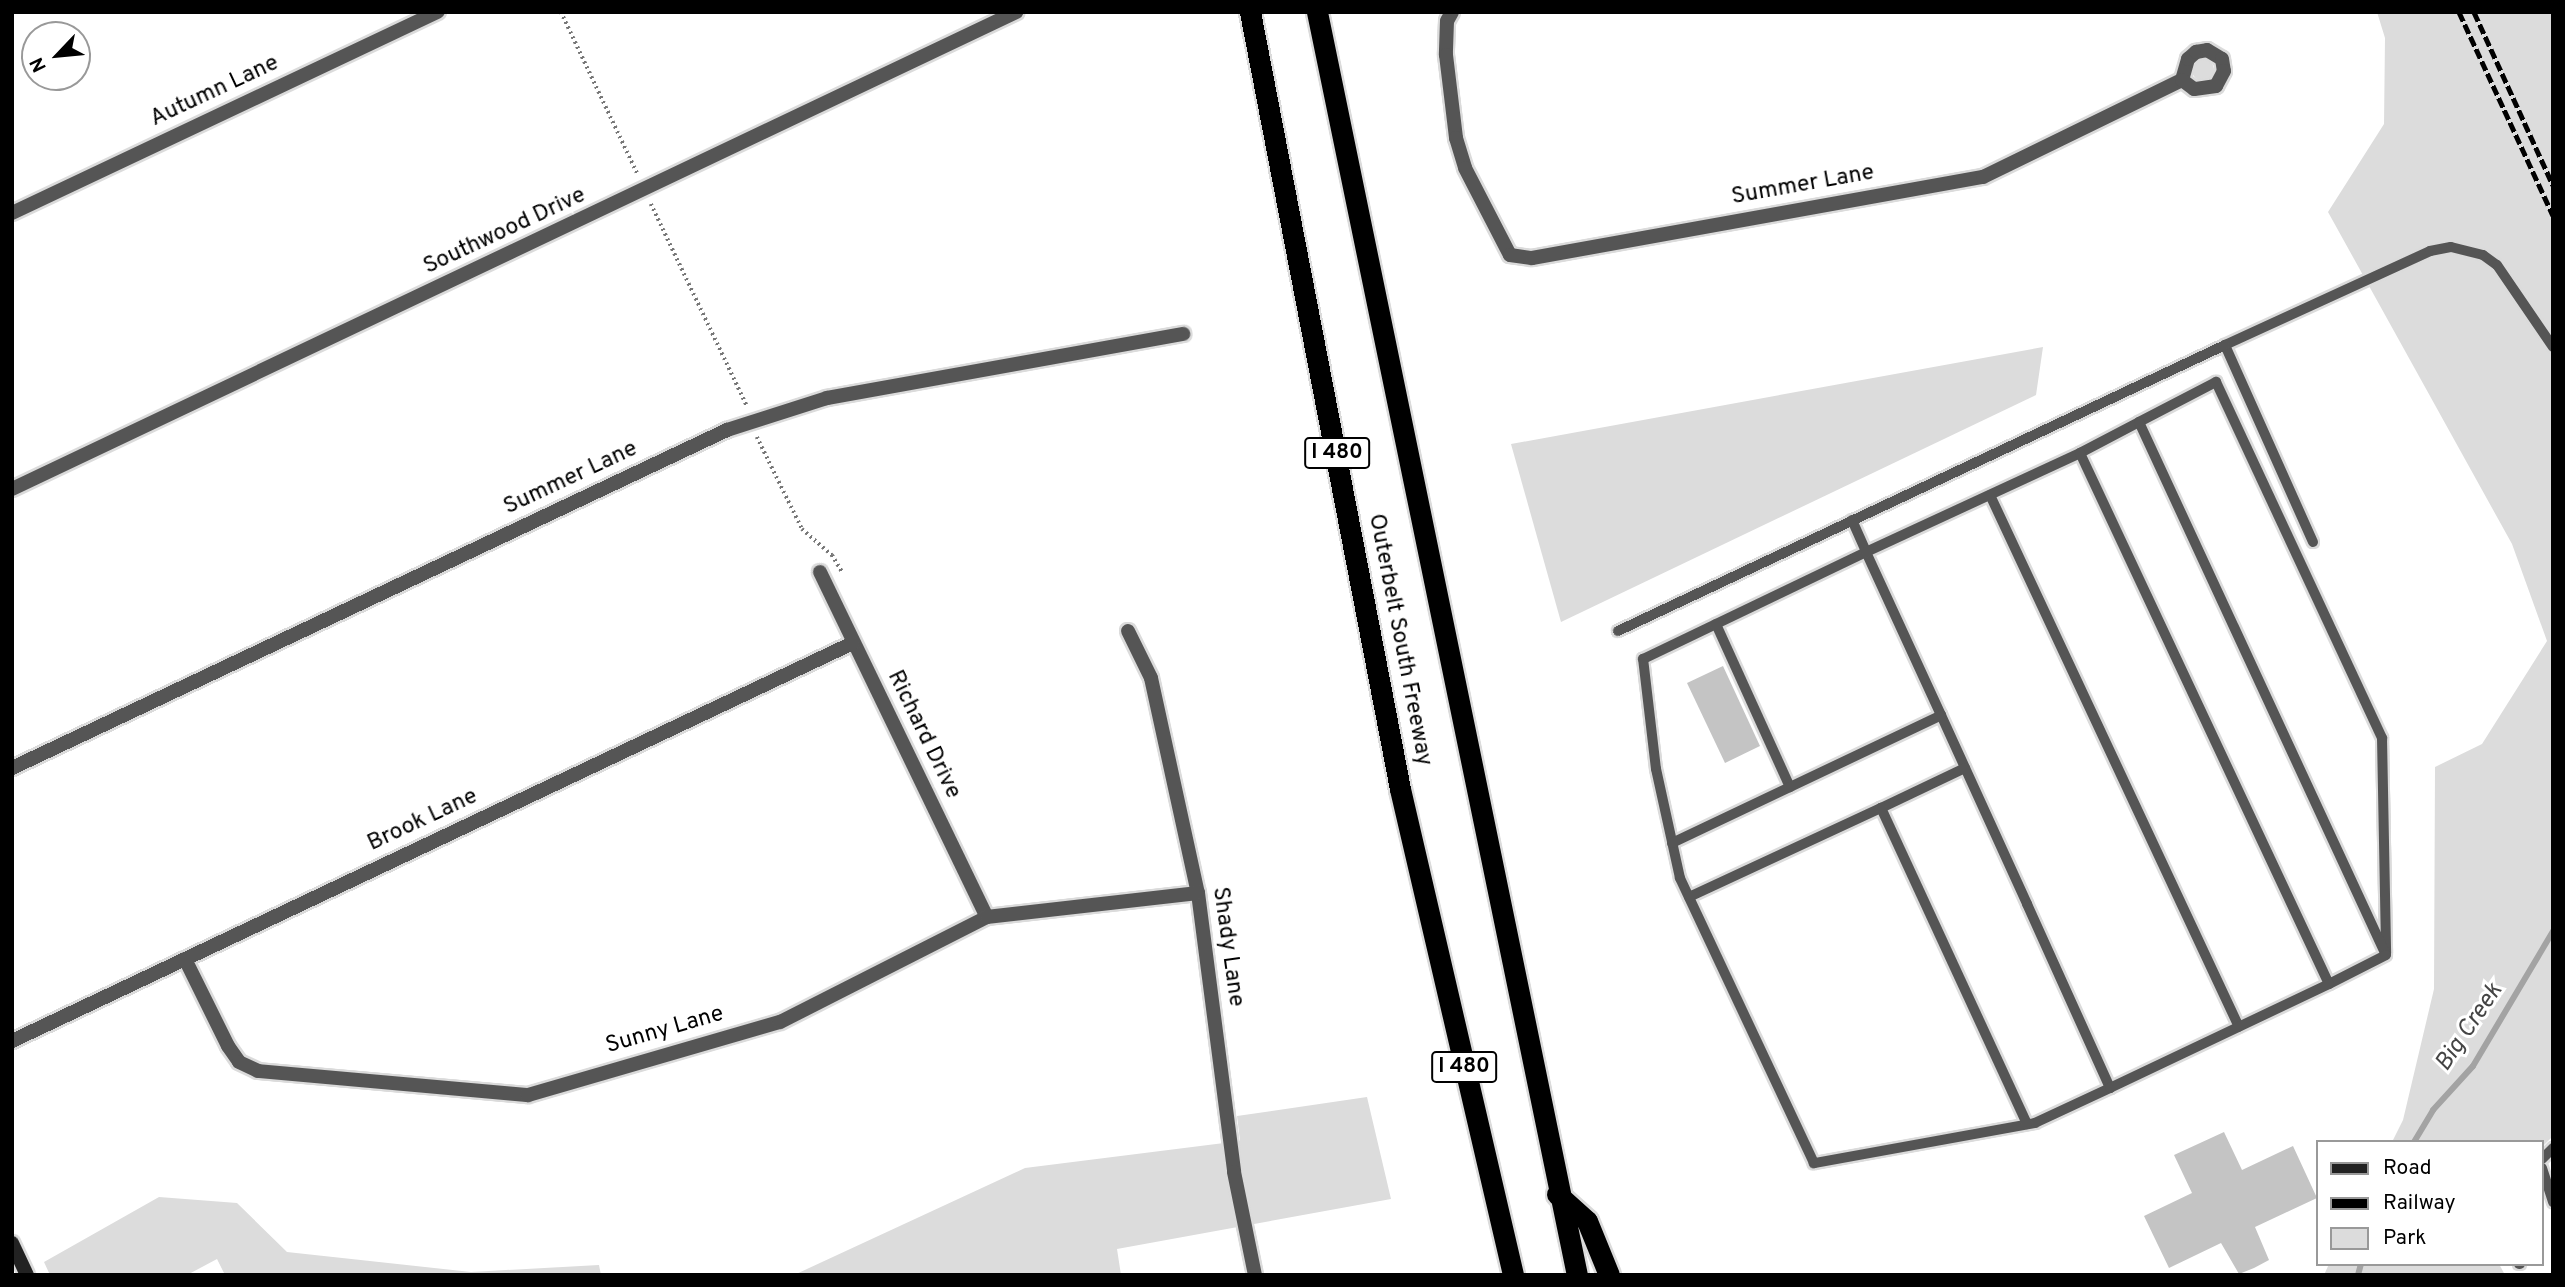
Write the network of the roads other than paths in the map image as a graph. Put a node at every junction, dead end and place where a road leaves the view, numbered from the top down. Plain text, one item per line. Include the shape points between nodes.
1 (438, 12) edge
2 (1016, 12) edge
3 (1250, 12) edge
4 (1317, 12) edge
5 (1452, 12) edge
6 (2182, 80) dead end
7 (12, 213) edge
8 (1183, 334) dead end
9 (2225, 345) junction
10 (2553, 347) edge
11 (2138, 422) junction
12 (2080, 453) junction
13 (12, 489) edge
14 (1990, 495) junction
15 (1852, 520) junction
16 (2313, 542) dead end
17 (1866, 552) junction
18 (820, 572) dead end
19 (1716, 624) junction
20 (1128, 631) dead end
21 (1618, 631) dead end
22 (853, 643) junction
23 (1941, 715) junction
24 (12, 768) edge
25 (1965, 768) junction
26 (1790, 787) junction
27 (1881, 808) junction
28 (1672, 843) junction
29 (1198, 893) junction
30 (1689, 897) junction
31 (987, 917) junction
32 (2385, 955) junction
33 (185, 959) junction
34 (2329, 984) junction
35 (2239, 1027) junction
36 (12, 1041) edge
37 (2110, 1088) junction
38 (2027, 1124) junction
39 (2544, 1174) edge
40 (1557, 1194) junction
41 (2553, 1202) edge
42 (1504, 1241) junction
43 (12, 1243) edge
44 (27, 1275) edge
45 (1255, 1275) edge
46 (1500, 1275) edge
47 (1513, 1275) edge
48 (1577, 1275) edge
49 (1609, 1275) edge

1 - 7 street, Autumn Lane
2 - 13 street, Southwood Drive
3 - 42 highway, Outerbelt South Freeway / I 480 via 1401,789
4 - 40 highway, Outerbelt South Freeway / I 480
5 - 6 street, Summer Lane via 1447,21 1446,55 1456,138 1465,168 1510,255 1532,258 1983,177
8 - 24 street, Summer Lane via 827,398 727,430
9 - 10 lane via 2430,251 2451,247 2483,255 2497,265
9 - 15 lane
9 - 16 lane
11 - 12 lane
11 - 32 lane
11 - 32 lane via 2216,382 2382,738
12 - 14 lane
12 - 34 lane
14 - 17 lane
14 - 35 lane
15 - 17 lane
15 - 21 lane
17 - 19 lane
17 - 23 lane
18 - 22 street, Richard Drive
19 - 26 lane
19 - 28 lane via 1643,659 1656,769
20 - 29 street, Shady Lane via 1151,678
22 - 31 street, Richard Drive
22 - 33 street, Brook Lane
23 - 25 lane
23 - 26 lane
25 - 27 lane
25 - 37 lane
26 - 28 lane
27 - 30 lane
27 - 38 lane
28 - 30 lane
29 - 31 street, Sunny Lane
29 - 45 street, Shady Lane via 1234,1172
30 - 38 lane via 1814,1163
31 - 33 street, Sunny Lane via 780,1022 528,1095 258,1071 239,1062 228,1046
32 - 34 lane
33 - 36 street, Brook Lane
34 - 35 lane
35 - 37 lane
37 - 38 lane
39 - 41 lane
40 - 48 highway, Outerbelt South Freeway / I 480
40 - 49 highway via 1587,1221
42 - 46 highway
42 - 47 highway, Outerbelt South Freeway / I 480
43 - 44 street

